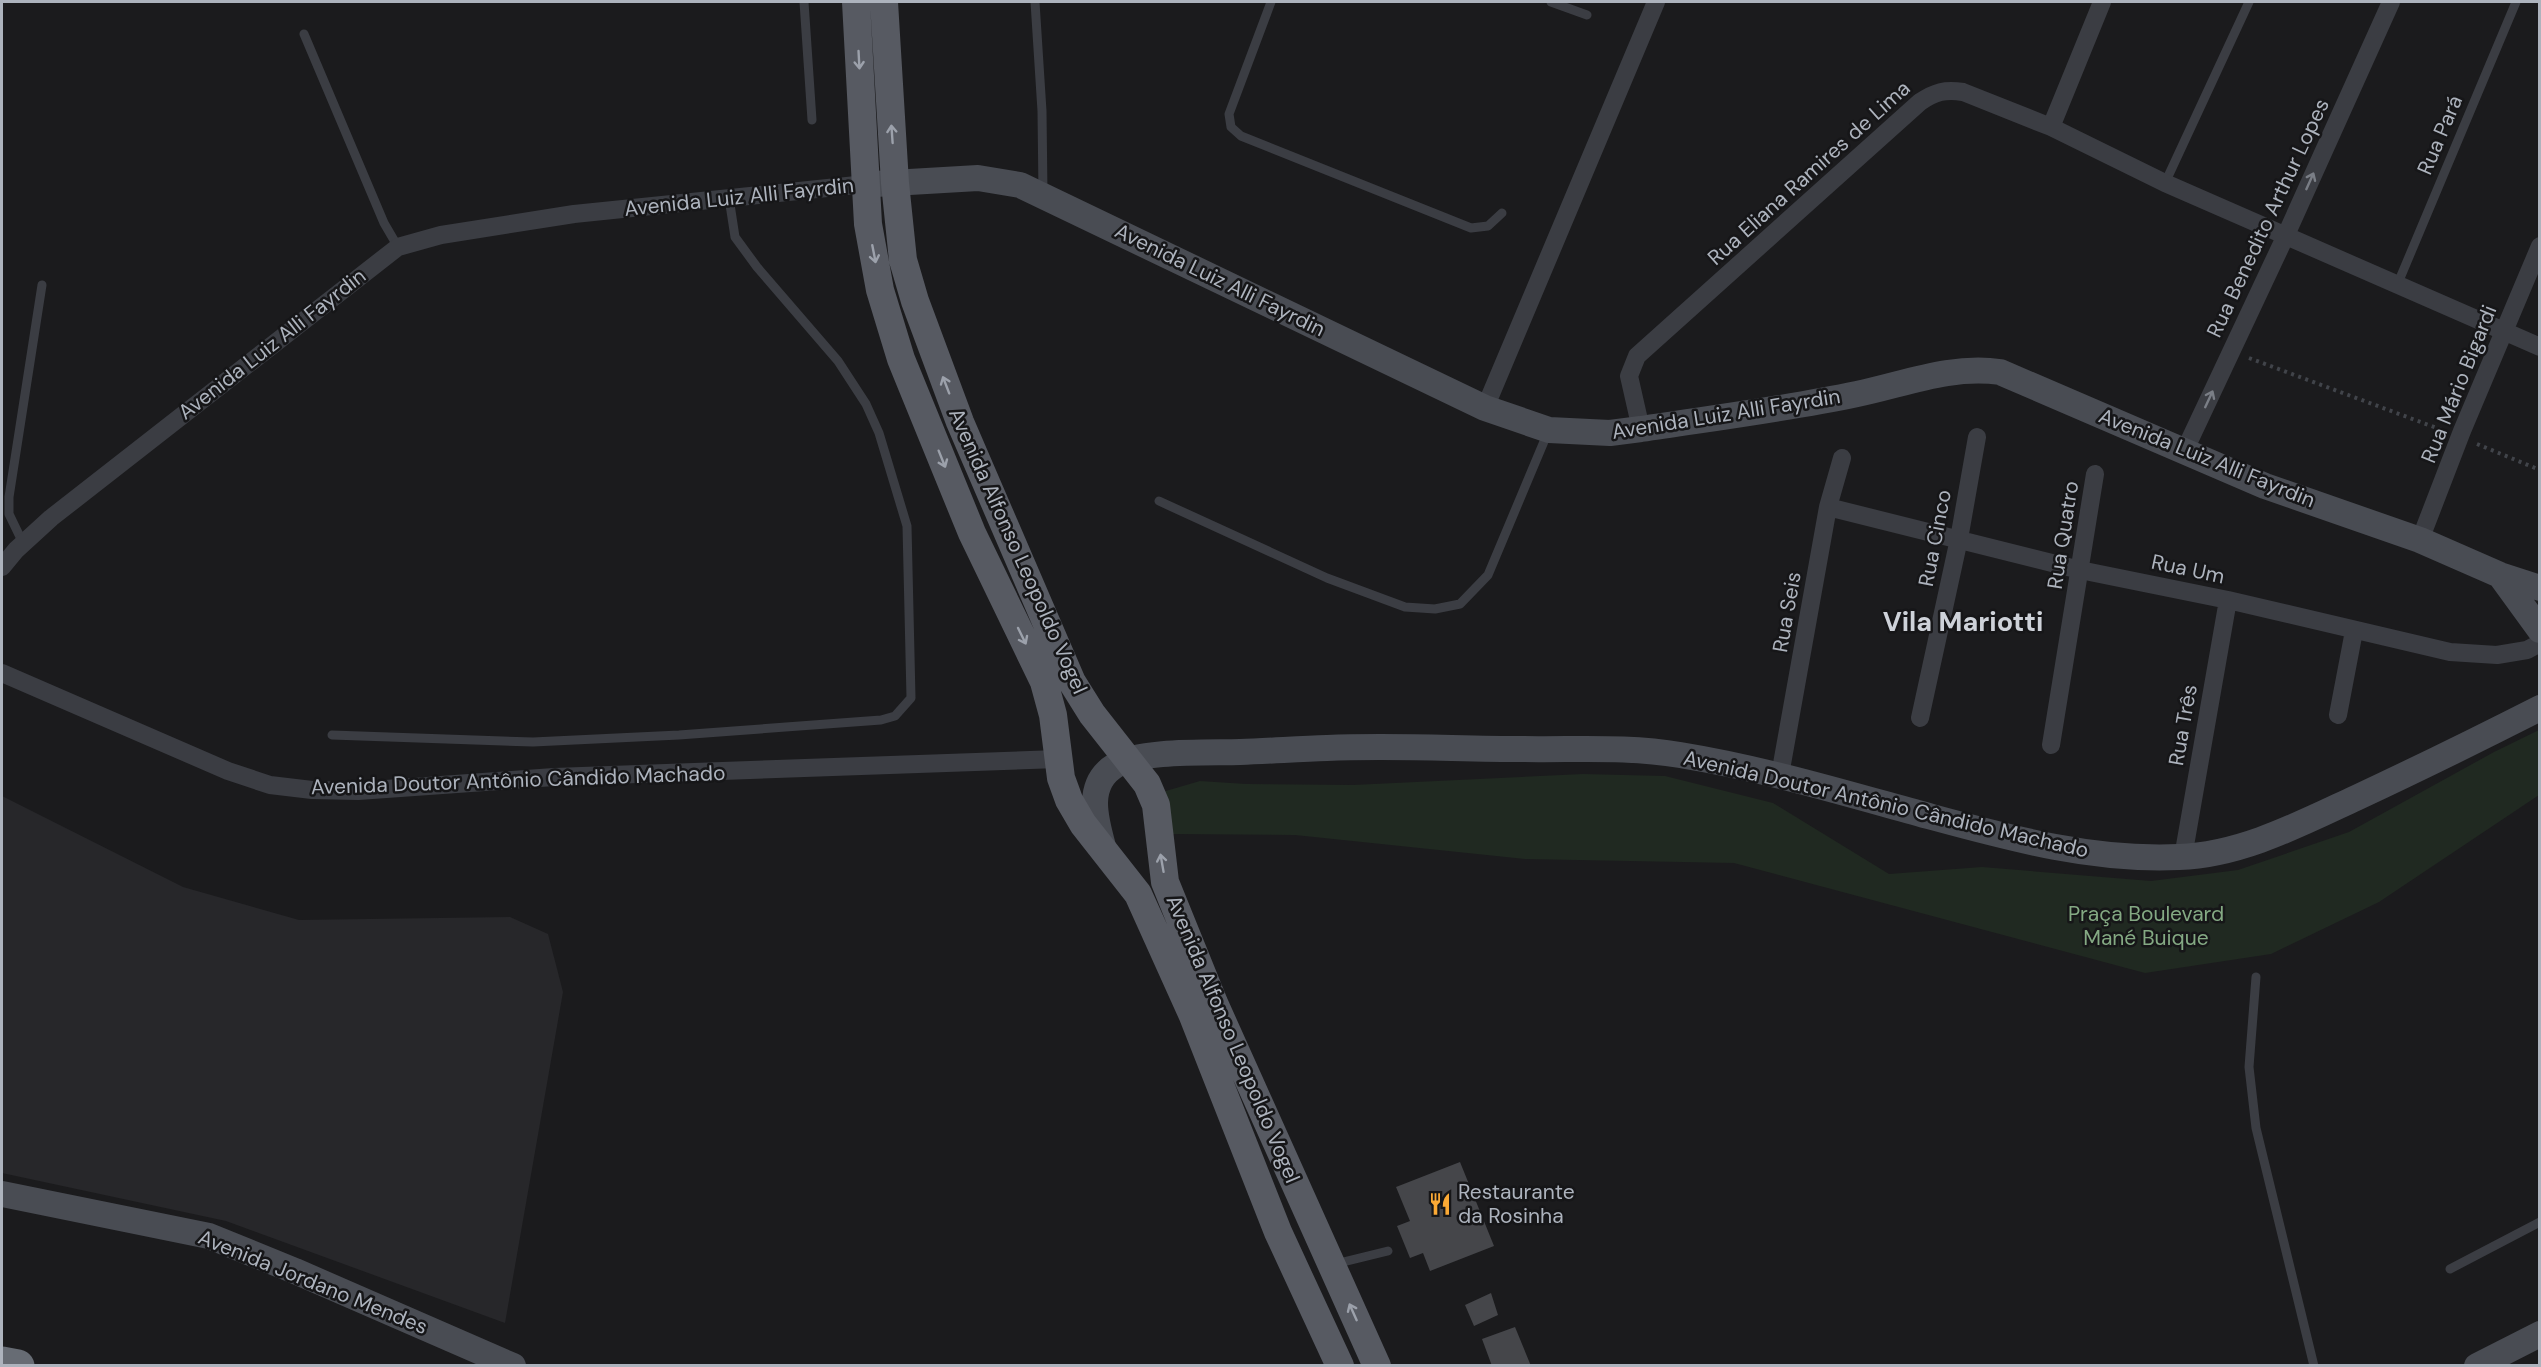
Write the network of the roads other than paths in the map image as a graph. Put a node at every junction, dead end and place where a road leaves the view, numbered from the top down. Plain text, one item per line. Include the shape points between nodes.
1 (804, 2) edge
2 (856, 2) edge
3 (884, 2) edge
4 (1035, 2) edge
5 (1271, 2) edge
6 (1551, 2) edge
7 (1656, 2) edge
8 (2102, 2) edge
9 (2249, 2) edge
10 (2391, 2) edge
11 (2516, 2) edge
12 (1587, 15) dead end
13 (304, 34) dead end
14 (812, 120) dead end
15 (2051, 126) junction
16 (895, 183) junction
17 (2165, 183) junction
18 (866, 184) junction
19 (1043, 195) junction
20 (729, 198) junction
21 (1502, 213) dead end
22 (2286, 235) junction
23 (2540, 246) edge
24 (398, 247) junction
25 (2398, 283) junction
26 (42, 285) dead end
27 (2505, 331) junction
28 (2540, 347) edge
29 (1485, 408) junction
30 (1641, 429) junction
31 (1549, 430) junction
32 (1977, 437) dead end
33 (2184, 452) junction
34 (1842, 458) dead end
35 (2095, 474) dead end
36 (1159, 501) dead end
37 (1828, 507) junction
38 (1959, 538) junction
39 (2420, 540) junction
40 (23, 543) junction
41 (2, 567) edge
42 (2080, 570) junction
43 (2500, 575) junction
44 (2540, 588) edge
45 (2228, 600) junction
46 (2540, 630) edge
47 (2354, 631) junction
48 (2540, 643) edge
49 (2, 673) edge
50 (2538, 710) edge
51 (2338, 715) dead end
52 (1920, 718) dead end
53 (332, 735) dead end
54 (2051, 745) dead end
55 (1058, 759) junction
56 (1130, 759) junction
57 (1780, 774) junction
58 (1104, 850) junction
59 (2182, 857) junction
60 (2256, 977) dead end
61 (2, 1194) edge
62 (2540, 1222) edge
63 (1388, 1251) dead end
64 (1332, 1265) junction
65 (2450, 1269) dead end
66 (2540, 1334) edge
67 (2, 1363) edge
68 (18, 1365) edge
69 (513, 1365) edge
70 (1340, 1365) edge
71 (1377, 1365) edge
72 (2314, 1365) edge
73 (2477, 1365) edge

1 - 14 lane
2 -> 18 main road, Avenida Alfonso Leopoldo Vogel
16 -> 3 main road, Avenida Alfonso Leopoldo Vogel
4 - 19 lane
5 - 21 lane via 1229,114 1231,127 1241,136 1471,228 1488,226
6 - 12 lane
7 - 29 street
8 - 15 street
9 - 17 lane
22 -> 10 street, Rua Benedito Arthur Lopes
11 - 25 lane, Rua Pará
13 - 24 lane via 384,223
15 - 17 street, Rua Eliana Ramires de Lima
15 - 30 street, Rua Eliana Ramires de Lima via 1963,92 1939,91 1920,102 1637,356 1629,376
16 - 18 street, Avenida Luiz Alli Fayrdin
16 - 19 street, Avenida Luiz Alli Fayrdin via 978,178 1020,185
56 -> 16 main road, Avenida Alfonso Leopoldo Vogel via 1092,714 1072,682 960,422 903,260
17 - 22 street, Rua Eliana Ramires de Lima
18 - 20 street, Avenida Luiz Alli Fayrdin
18 -> 55 main road, Avenida Alfonso Leopoldo Vogel via 868,224 880,290 901,359 972,533 1044,682
19 - 29 street, Avenida Luiz Alli Fayrdin
20 - 24 street, Avenida Luiz Alli Fayrdin via 563,216 441,235
20 - 53 lane via 735,237 838,361 866,404 879,433 907,526 911,698 895,716 881,720 679,735 534,742
22 - 25 street, Rua Eliana Ramires de Lima
33 -> 22 street, Rua Benedito Arthur Lopes
23 - 27 street, Rua Mário Bigardi
24 - 40 street, Avenida Luiz Alli Fayrdin
25 - 27 street, Rua Eliana Ramires de Lima
26 - 40 lane via 9,497 9,514
27 - 28 street, Rua Eliana Ramires de Lima
27 - 39 street, Rua Mário Bigardi
29 - 31 street, Avenida Luiz Alli Fayrdin
30 - 31 street, Avenida Luiz Alli Fayrdin via 1610,433
30 - 33 street, Avenida Luiz Alli Fayrdin via 1858,394 1976,368 2022,380
31 - 36 lane via 1488,574 1460,604 1435,609 1405,607 1327,578
32 - 38 street, Rua Cinco
33 - 39 street, Avenida Luiz Alli Fayrdin via 2265,486
34 - 37 street, Rua Seis
35 - 42 street, Rua Quatro
37 - 38 street, Rua Um
37 - 57 street, Rua Seis
38 - 42 street, Rua Um
38 - 52 street, Rua Cinco
39 - 43 street, Avenida Luiz Alli Fayrdin
40 - 41 street, Avenida Luiz Alli Fayrdin
42 - 45 street, Rua Um
42 - 54 street, Rua Quatro
43 - 44 street, Avenida Luiz Alli Fayrdin
43 - 46 street
45 - 47 street, Rua Um
45 - 59 street, Rua Três
47 - 48 street, Rua Um via 2472,654 2516,653
47 - 51 street
49 - 55 street, Avenida Doutor Antônio Cândido Machado via 228,771 270,784 312,790
50 - 59 street, Avenida Doutor Antônio Cândido Machado via 2317,816 2223,852
55 - 58 main road, Avenida Alfonso Leopoldo Vogel via 1069,800
56 - 57 street, Avenida Doutor Antônio Cândido Machado via 1329,748 1615,749 1675,754
56 - 58 street, Avenida Doutor Antônio Cândido Machado via 1102,777 1095,797
64 -> 56 main road, Avenida Alfonso Leopoldo Vogel via 1214,1003 1165,882 1156,806 1148,784
57 - 59 street, Avenida Doutor Antônio Cândido Machado via 2037,844 2131,858
58 - 70 main road, Avenida Alfonso Leopoldo Vogel via 1138,894 1193,1016 1278,1232
60 - 72 lane via 2249,1067 2256,1128
61 - 69 street, Avenida Jordano Mendes via 209,1236
62 - 65 lane
63 - 64 lane
71 -> 64 main road, Avenida Alfonso Leopoldo Vogel
66 - 73 street
67 - 68 highway

